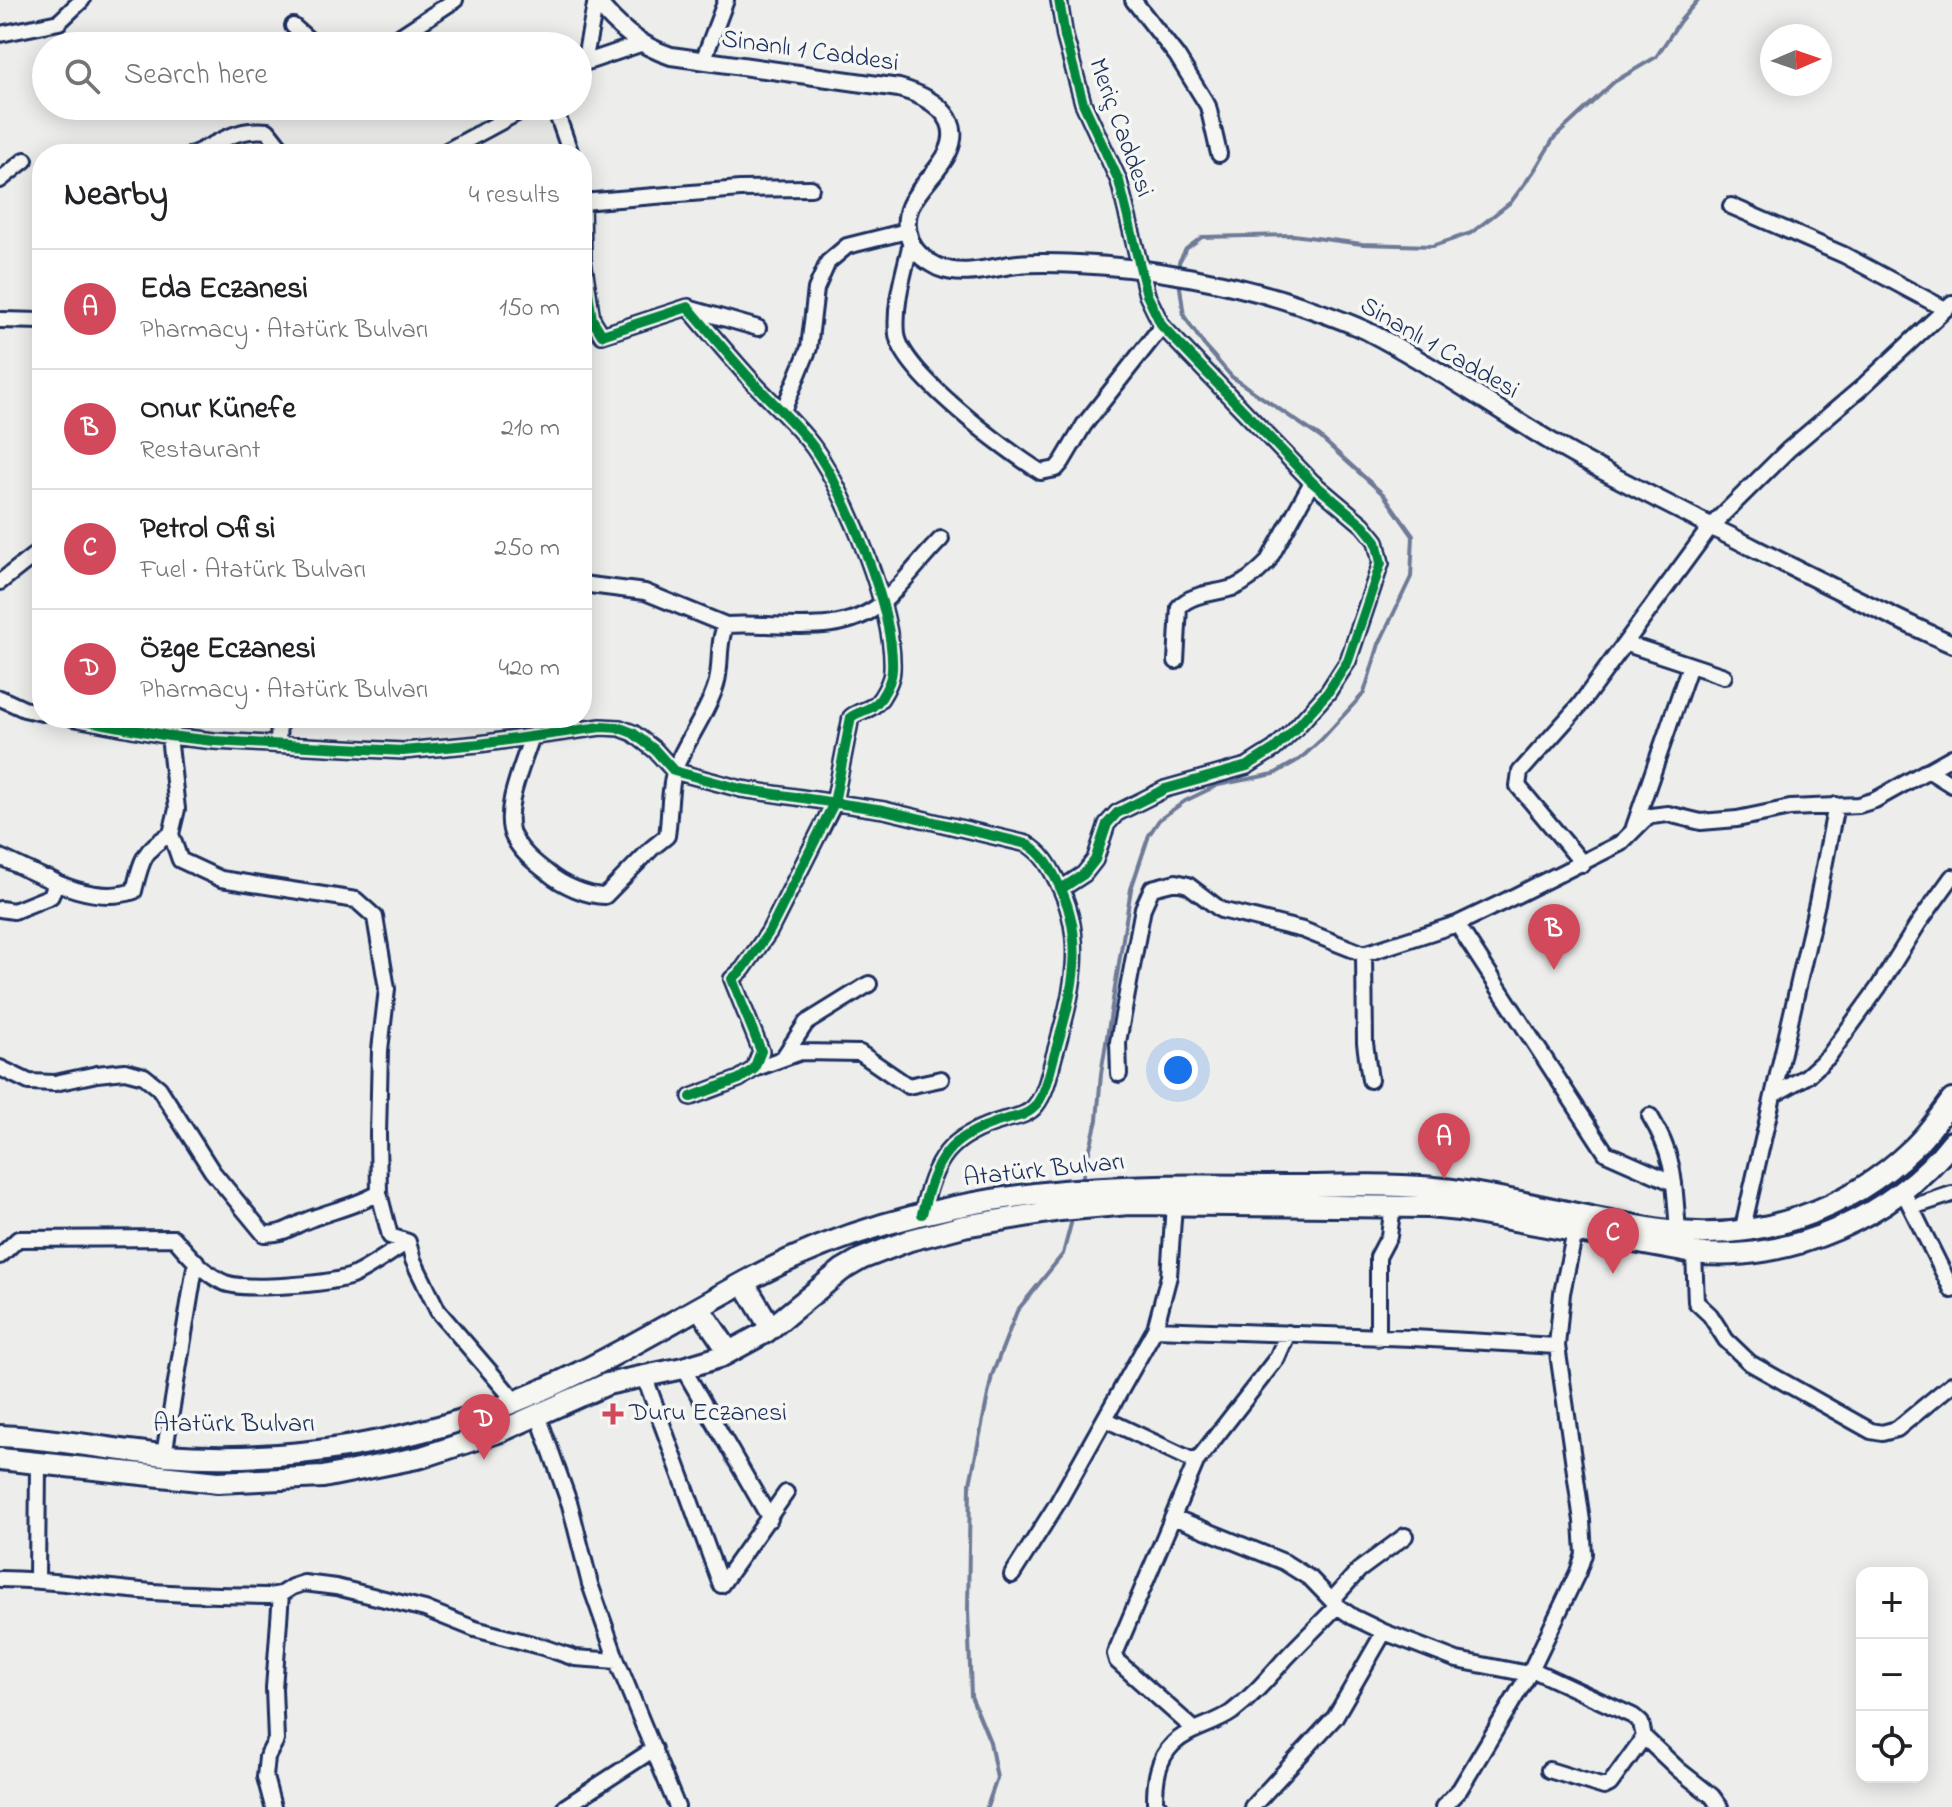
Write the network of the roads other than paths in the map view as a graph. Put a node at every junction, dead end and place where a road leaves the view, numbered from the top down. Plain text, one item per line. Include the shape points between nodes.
1 (82, 0) edge
2 (455, 0) edge
3 (596, 0) edge
4 (726, 0) edge
5 (1059, 0) edge
6 (1133, 0) edge
7 (293, 26) dead end
8 (300, 32) edge
9 (406, 32) edge
10 (589, 32) edge
11 (0, 34) edge
12 (640, 44) junction
13 (703, 61) junction
14 (592, 62) edge
15 (504, 120) edge
16 (559, 120) edge
17 (212, 144) edge
18 (278, 144) edge
19 (460, 144) edge
20 (567, 144) edge
21 (1219, 154) dead end
22 (25, 160) dead end
23 (0, 180) edge
24 (811, 188) dead end
25 (592, 198) edge
26 (1731, 206) dead end
27 (909, 237) junction
28 (1150, 272) junction
29 (1949, 306) edge
30 (688, 307) junction
31 (592, 319) edge
32 (0, 320) edge
33 (32, 321) edge
34 (1162, 326) junction
35 (758, 328) dead end
36 (783, 411) junction
37 (1312, 482) junction
38 (1711, 526) junction
39 (941, 539) dead end
40 (32, 557) edge
41 (0, 582) edge
42 (592, 585) edge
43 (883, 602) junction
44 (726, 625) junction
45 (1627, 644) junction
46 (1952, 644) edge
47 (1176, 661) dead end
48 (1690, 665) junction
49 (1724, 676) dead end
50 (0, 698) edge
51 (32, 711) edge
52 (136, 728) edge
53 (279, 728) edge
54 (169, 736) junction
55 (532, 736) junction
56 (278, 743) junction
57 (1952, 757) edge
58 (1928, 770) junction
59 (674, 771) junction
60 (1952, 785) edge
61 (834, 803) junction
62 (1836, 805) junction
63 (1632, 832) junction
64 (171, 834) junction
65 (0, 857) edge
66 (1583, 864) junction
67 (1952, 877) edge
68 (48, 878) junction
69 (1061, 889) junction
70 (0, 909) edge
71 (1457, 924) junction
72 (1364, 954) junction
73 (869, 984) dead end
74 (783, 1058) junction
75 (0, 1068) edge
76 (754, 1069) junction
77 (1119, 1074) dead end
78 (941, 1079) dead end
79 (1370, 1080) dead end
80 (1775, 1094) junction
81 (691, 1097) dead end
82 (1952, 1100) edge
83 (1650, 1116) dead end
84 (1952, 1142) edge
85 (1674, 1183) junction
86 (379, 1193) junction
87 (1952, 1194) edge
88 (1128, 1195) junction
89 (1907, 1198) junction
90 (1060, 1201) junction
91 (1174, 1205) junction
92 (1393, 1205) junction
93 (922, 1214) junction
94 (1586, 1228) junction
95 (1678, 1232) junction
96 (1742, 1232) junction
97 (408, 1242) junction
98 (1694, 1253) junction
99 (0, 1256) edge
100 (196, 1261) junction
101 (744, 1283) junction
102 (1952, 1290) edge
103 (700, 1309) junction
104 (771, 1328) junction
105 (1155, 1329) junction
106 (1288, 1333) junction
107 (1378, 1338) junction
108 (1557, 1346) junction
109 (729, 1352) junction
110 (683, 1368) junction
111 (644, 1375) junction
112 (1952, 1384) edge
113 (515, 1401) junction
114 (538, 1415) junction
115 (1105, 1419) junction
116 (0, 1436) edge
117 (164, 1455) junction
118 (0, 1459) edge
119 (1196, 1462) junction
120 (38, 1464) junction
121 (786, 1493) dead end
122 (1173, 1517) junction
123 (770, 1519) junction
124 (1405, 1536) dead end
125 (1012, 1575) dead end
126 (0, 1579) edge
127 (37, 1580) junction
128 (281, 1594) junction
129 (1334, 1603) junction
130 (1384, 1632) junction
131 (617, 1661) junction
132 (1530, 1672) junction
133 (1195, 1730) junction
134 (1644, 1737) junction
135 (654, 1749) junction
136 (1549, 1770) dead end
137 (273, 1807) edge
138 (565, 1807) edge
139 (677, 1807) edge
140 (1160, 1807) edge
141 (1252, 1807) edge
142 (1443, 1807) edge
143 (1720, 1807) edge

1 - 11 street via 59,22
2 - 9 street
3 - 10 street
3 - 12 main road, Sinanlı 1 Caddesi
4 - 13 street
5 - 28 street, Meriç Caddesi via 1083,103 1119,181
6 - 21 street via 1208,106
7 - 8 street
12 - 13 main road, Sinanlı 1 Caddesi
12 - 14 street
13 - 27 main road, Sinanlı 1 Caddesi via 899,88 940,107 951,128 949,150 908,209
15 - 19 street
16 - 20 street
17 - 18 street via 249,129 268,131
22 - 23 street
24 - 25 street
26 - 29 street
27 - 28 main road, Sinanlı 1 Caddesi via 928,261 956,272 1039,263
27 - 34 street via 897,336 923,376 985,433 1041,472 1062,462 1084,425
27 - 36 street via 847,246 828,262 816,289 809,348
28 - 34 street, Meriç Caddesi via 1147,295
28 - 38 main road, Sinanlı 1 Caddesi via 1296,304 1373,334 1565,450
29 - 38 street
30 - 31 street via 602,335
30 - 35 street
30 - 36 street
32 - 33 street
34 - 37 street, Meriç Caddesi
36 - 43 street via 832,475
37 - 47 street via 1256,574 1179,607
37 - 69 street, Meriç Caddesi via 1363,525 1380,554 1348,661 1328,692 1274,749 1247,766 1165,789 1117,813 1107,824 1095,860
38 - 45 street
38 - 46 main road, Sinanlı 1 Caddesi
39 - 43 street
40 - 41 street
42 - 44 street via 645,592
43 - 44 street via 825,626
43 - 61 street via 892,670 871,710 851,717
44 - 59 street via 716,685
45 - 48 street
45 - 66 street via 1518,777 1518,786
48 - 49 street
48 - 63 street
50 - 51 street
52 - 54 street
53 - 56 street
54 - 56 street
54 - 64 street via 177,809
55 - 56 street via 403,751
55 - 59 street via 620,728 644,741
55 - 59 street via 509,808 512,835 553,878 593,896 612,891 667,836
57 - 58 street
58 - 60 street
58 - 62 street via 1875,800
59 - 61 street via 741,789
61 - 69 street via 1027,844 1045,858
61 - 76 street via 769,932 732,979 761,1051
62 - 63 street via 1701,822 1668,814 1651,816
62 - 80 street
63 - 66 street
64 - 68 street via 150,847 134,891 118,897 81,892
64 - 86 street via 180,860 221,879 356,900 375,917 387,989 380,1050
65 - 68 street
66 - 71 street
67 - 80 street via 1828,1057
68 - 70 street via 56,882 51,896 14,911
69 - 93 street via 1076,954 1041,1098 1024,1114 980,1127 956,1141 936,1169
71 - 72 street
71 - 85 street via 1606,1153
72 - 77 street via 1303,930 1221,910 1188,885 1152,888 1143,908 1118,1042
72 - 79 street
73 - 74 street via 806,1023
74 - 76 street
74 - 78 street via 801,1052 860,1053 908,1086
75 - 86 street via 29,1082 125,1071 144,1076 159,1088 212,1171 264,1234 278,1235
76 - 81 street
80 - 96 street
82 - 96 highway, Atatürk Bulvarı via 1912,1149 1854,1193 1802,1217
83 - 85 street via 1667,1145
84 - 89 highway, Atatürk Bulvarı
85 - 95 street
86 - 97 street via 390,1236
87 - 89 street
88 - 90 highway, Atatürk Bulvarı
88 - 91 highway, Atatürk Bulvarı
88 - 94 highway, Atatürk Bulvarı via 1437,1188
89 - 98 highway, Atatürk Bulvarı via 1804,1242 1742,1255
89 - 102 street
90 - 93 highway, Atatürk Bulvarı via 987,1200
90 - 104 highway, Atatürk Bulvarı via 910,1240 861,1259
91 - 92 highway, Atatürk Bulvarı
91 - 105 street via 1169,1276
92 - 94 highway, Atatürk Bulvarı
92 - 107 street via 1389,1236 1378,1257
93 - 101 highway, Atatürk Bulvarı via 795,1258
94 - 95 highway, Atatürk Bulvarı
94 - 98 highway, Atatürk Bulvarı
94 - 108 street via 1562,1293
95 - 96 highway, Atatürk Bulvarı
97 - 100 street via 351,1277 312,1283 227,1283
97 - 113 street via 438,1311
98 - 112 street via 1696,1302 1726,1340 1750,1363 1871,1431 1897,1429
99 - 100 street via 18,1239 174,1238
100 - 117 street
101 - 103 highway, Atatürk Bulvarı
101 - 104 highway
103 - 109 highway
103 - 113 highway, Atatürk Bulvarı
104 - 109 highway, Atatürk Bulvarı
105 - 106 street
105 - 115 street
106 - 107 street
106 - 119 street via 1277,1358
107 - 108 street
108 - 132 street via 1584,1554
109 - 110 highway, Atatürk Bulvarı
110 - 111 highway, Atatürk Bulvarı
110 - 123 street
111 - 114 highway, Atatürk Bulvarı via 593,1389
111 - 123 street via 721,1585
113 - 117 highway, Atatürk Bulvarı via 345,1449 277,1457
114 - 120 highway, Atatürk Bulvarı via 422,1457 323,1477 218,1482
114 - 131 street
115 - 119 street
115 - 125 street
116 - 117 highway, Atatürk Bulvarı
118 - 120 highway, Atatürk Bulvarı
119 - 122 street
120 - 127 street
121 - 123 street
122 - 129 street via 1284,1562
122 - 133 street via 1115,1658
124 - 129 street via 1359,1570
126 - 127 street
127 - 128 street via 183,1594
128 - 131 street via 304,1583 336,1587 425,1609 575,1658
128 - 137 street via 276,1740 265,1777
129 - 130 street
129 - 133 street via 1254,1695
130 - 132 street via 1457,1660
130 - 141 street via 1335,1717
131 - 135 street
132 - 134 street via 1626,1710 1641,1723
132 - 142 street via 1460,1789
133 - 140 street via 1173,1744 1160,1761 1155,1802
134 - 136 street via 1604,1787
134 - 143 street
135 - 138 street
135 - 139 street

